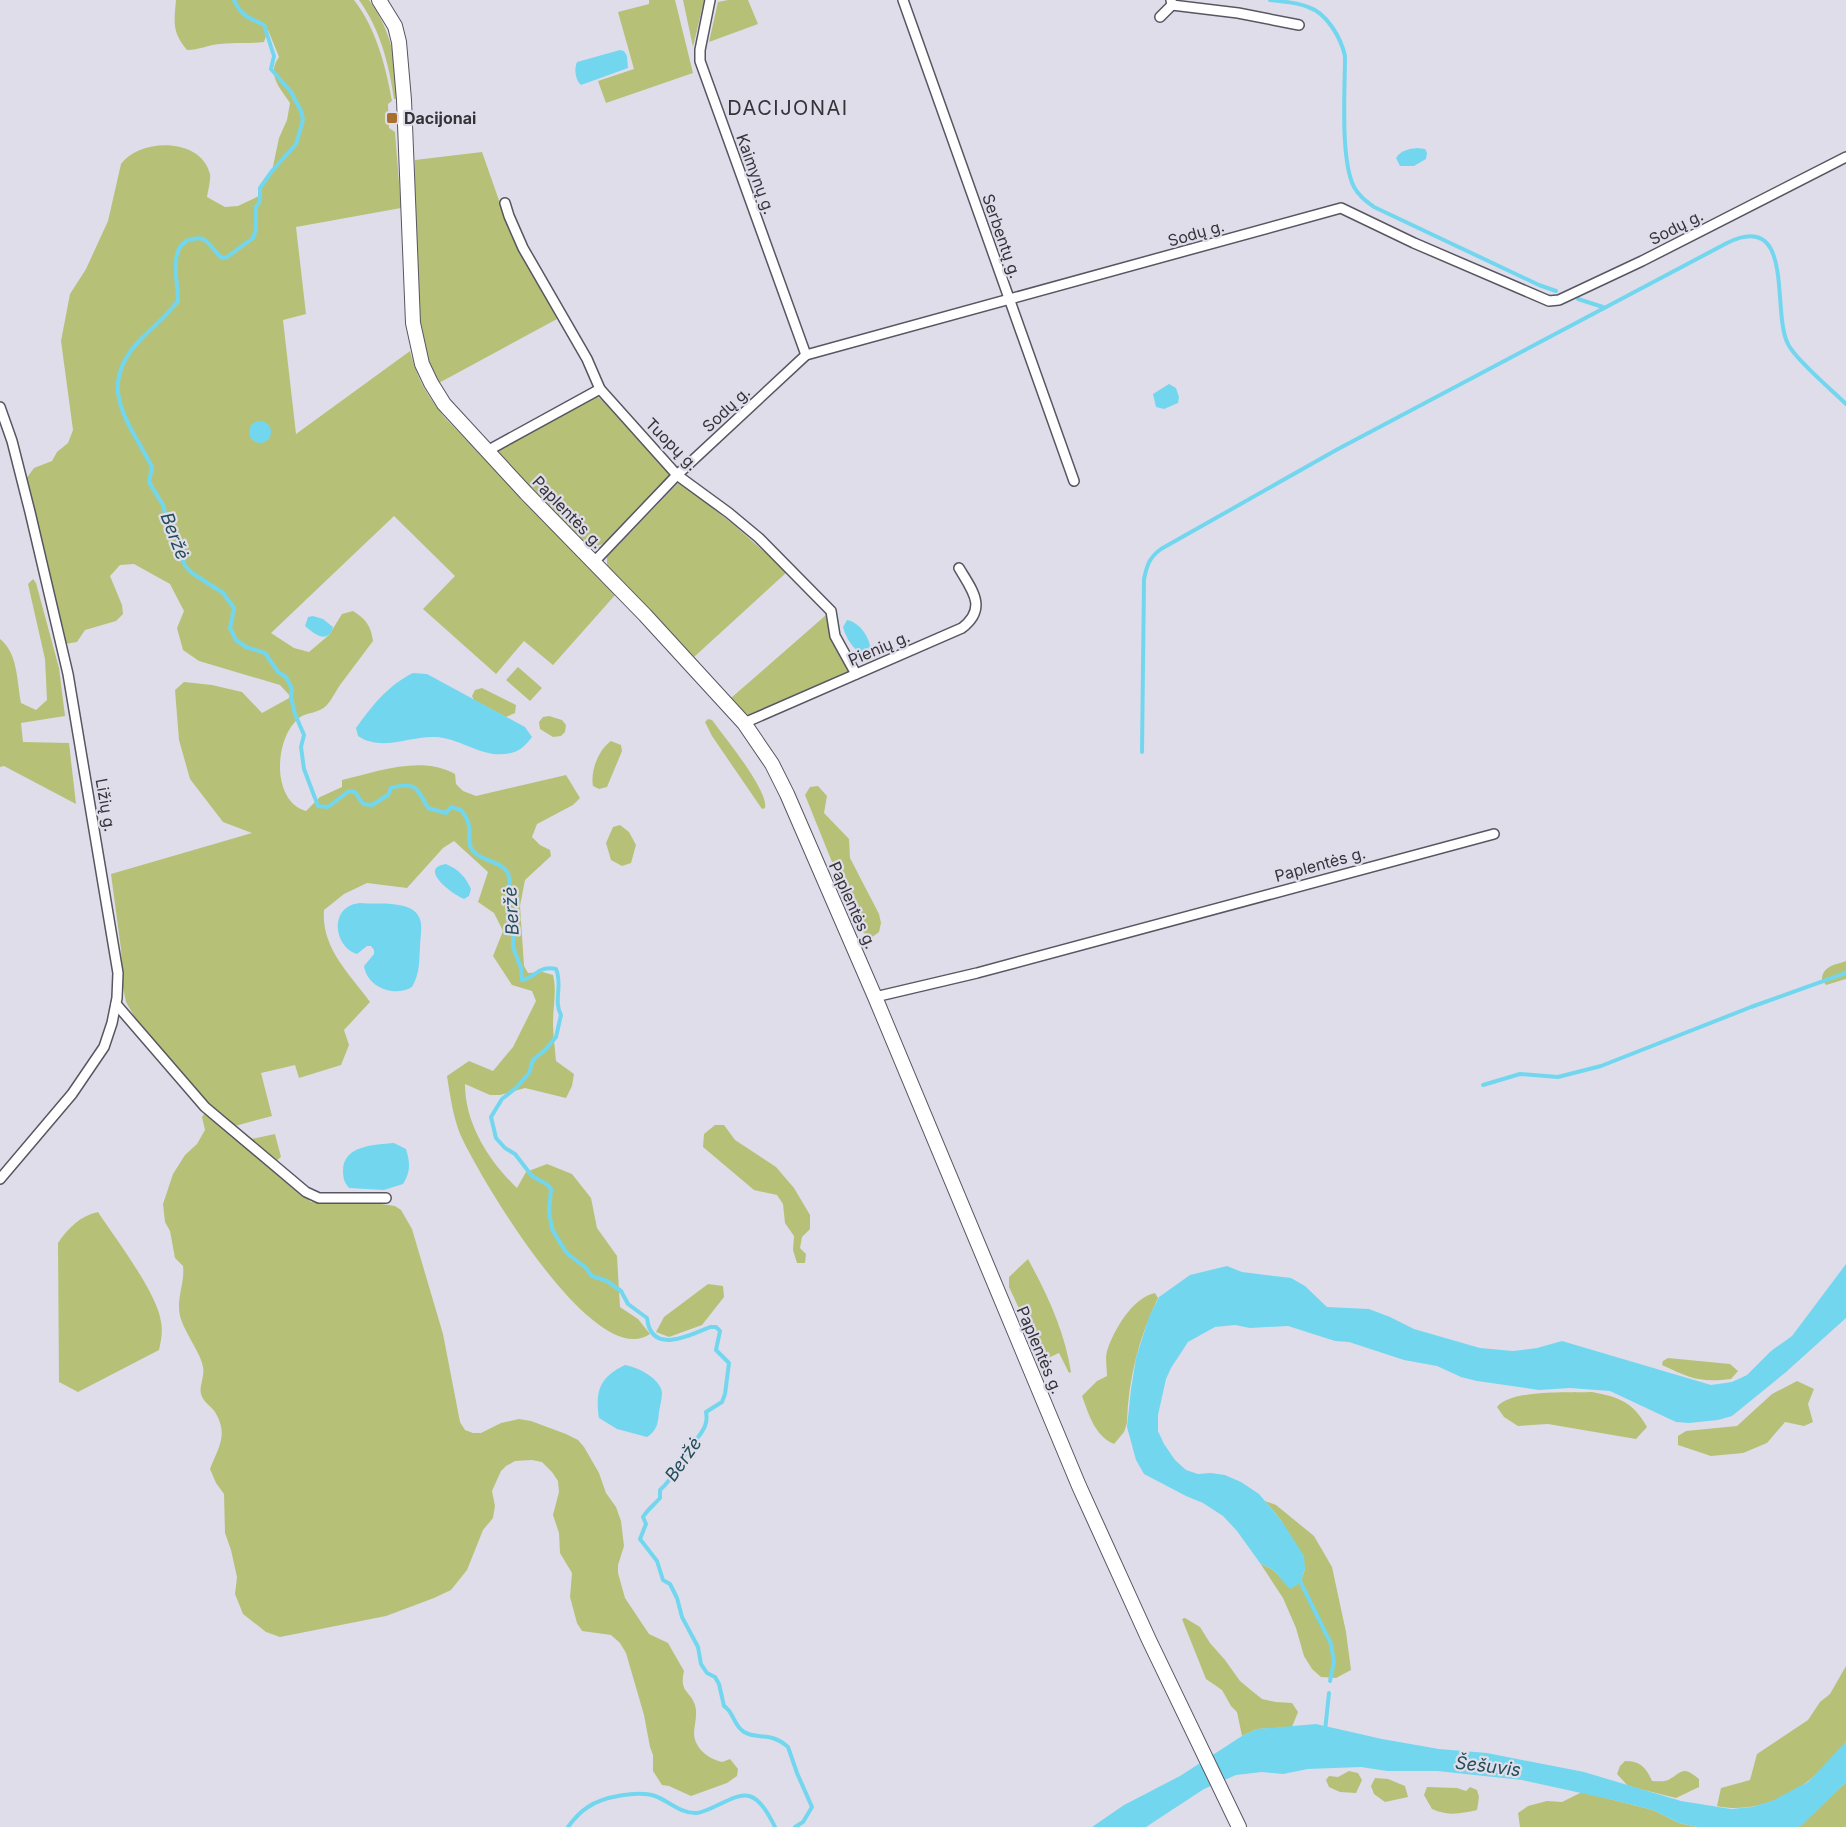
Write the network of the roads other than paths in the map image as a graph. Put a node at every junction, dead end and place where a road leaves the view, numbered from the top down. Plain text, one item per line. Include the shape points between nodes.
1 (380, 0) edge
2 (710, 0) edge
3 (903, 0) edge
4 (1172, 2) edge
5 (1160, 17) dead end
6 (1299, 25) dead end
7 (1846, 157) edge
8 (505, 203) dead end
9 (1008, 300) junction
10 (806, 355) junction
11 (600, 389) junction
12 (0, 407) edge
13 (488, 451) junction
14 (677, 475) junction
15 (1074, 481) dead end
16 (594, 562) junction
17 (959, 568) dead end
18 (856, 674) junction
19 (744, 723) junction
20 (1494, 834) dead end
21 (875, 997) junction
22 (116, 1004) junction
23 (0, 1179) edge
24 (386, 1197) dead end
25 (1239, 1827) edge

1 - 13 main road, Paplentės g. via 399,42 415,337 422,364 444,404
2 - 10 street, Kaimynų g. via 700,61
3 - 9 street, Serbentų g.
4 - 5 street
4 - 6 street
7 - 9 street, Sodų g. via 1559,300 1548,301 1341,208
8 - 11 street, Tuopų g. via 524,248
9 - 10 street, Sodų g.
9 - 15 street, Serbentų g.
10 - 14 street, Sodų g.
11 - 13 street
11 - 14 street, Tuopų g.
12 - 22 street, Ližių g. via 12,441 68,674 118,973
13 - 16 main road, Paplentės g.
14 - 16 street, Sodų g.
14 - 18 street, Tuopų g. via 759,538 831,611 835,636
16 - 19 main road, Paplentės g.
17 - 18 street, Pienių g. via 974,593 977,611 971,621
18 - 19 street, Pienių g.
19 - 21 main road, Paplentės g. via 787,794
20 - 21 street, Paplentės g.
21 - 25 main road, Paplentės g. via 1079,1485
22 - 23 street, Ližių g. via 104,1047 90,1070
22 - 24 street via 205,1107 306,1192 319,1198

